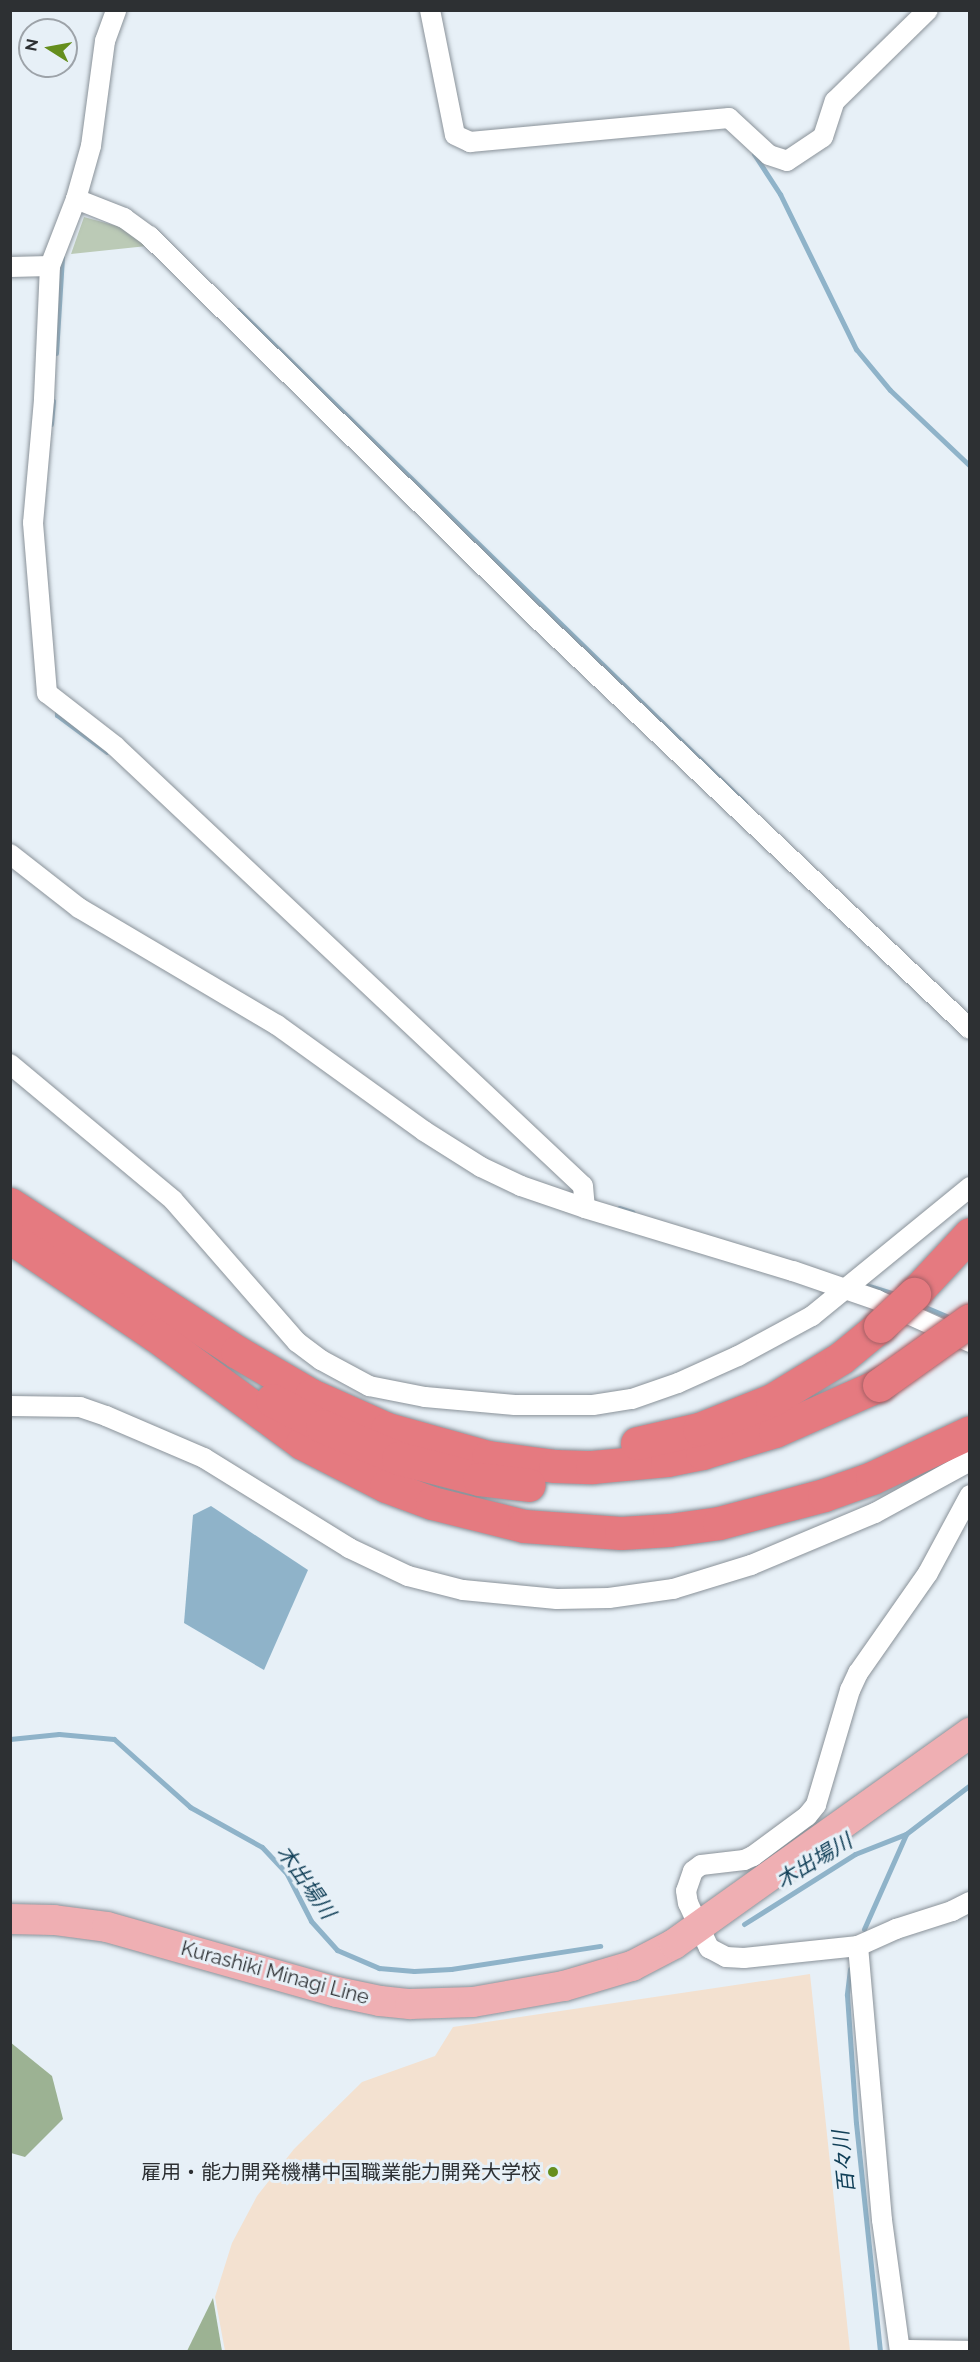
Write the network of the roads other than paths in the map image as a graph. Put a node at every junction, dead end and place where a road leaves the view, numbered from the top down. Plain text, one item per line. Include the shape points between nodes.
1 (116, 10) edge
2 (430, 10) edge
3 (928, 10) edge
4 (80, 201) junction
5 (50, 266) junction
6 (10, 267) edge
7 (10, 854) edge
8 (969, 1029) edge
9 (10, 1064) edge
10 (969, 1187) edge
11 (10, 1204) edge
12 (585, 1208) junction
13 (969, 1234) edge
14 (10, 1236) edge
15 (852, 1285) junction
16 (969, 1320) edge
17 (155, 1335) junction
18 (969, 1342) edge
19 (879, 1385) junction
20 (10, 1406) edge
21 (969, 1432) edge
22 (459, 1450) junction
23 (969, 1461) edge
24 (969, 1495) edge
25 (969, 1733) edge
26 (969, 1902) edge
27 (10, 1919) edge
28 (698, 1927) junction
29 (858, 1946) junction
30 (900, 2351) edge
31 (969, 2351) edge

1 - 4 street via 105,41
2 - 3 street via 455,135 470,142 729,118 769,155 787,161 823,137 835,101
4 - 5 street
4 - 8 street via 124,218 149,236 539,620
5 - 6 street
5 - 12 street via 33,524 46,693 115,746 583,1186
7 - 12 street via 79,908 277,1025 424,1131 481,1167 521,1186
9 - 15 street via 173,1200 297,1342 369,1386 425,1397 516,1405 593,1405 632,1399 738,1356 813,1316
10 - 15 street
11 - 22 highway via 311,1395 387,1429
12 - 15 street
13 - 22 highway, bridge via 914,1294 841,1358 807,1381 737,1416 650,1441 589,1449 515,1453
14 - 17 highway
15 - 18 street
16 - 19 highway, bridge
17 - 19 highway via 359,1443 439,1470 545,1486 630,1485 704,1472 781,1445 822,1424
17 - 21 highway via 267,1419 343,1466 432,1503 524,1526 621,1533 719,1523 834,1492
19 - 22 highway via 775,1431 702,1454 667,1460 555,1466
20 - 23 street via 80,1407 106,1416 204,1458 349,1548 408,1576 463,1590 556,1599 609,1598 673,1589 751,1565 875,1513
24 - 28 street via 928,1573 858,1673 816,1805 753,1856 733,1862 711,1862 693,1871 686,1891
25 - 28 main road, Kurashiki Minagi Line
26 - 29 street
27 - 28 main road, Kurashiki Minagi Line via 107,1927 337,1992 410,2004 473,2002 589,1980 632,1966
28 - 29 street via 709,1948 726,1958
29 - 30 street via 882,2220
30 - 31 street

